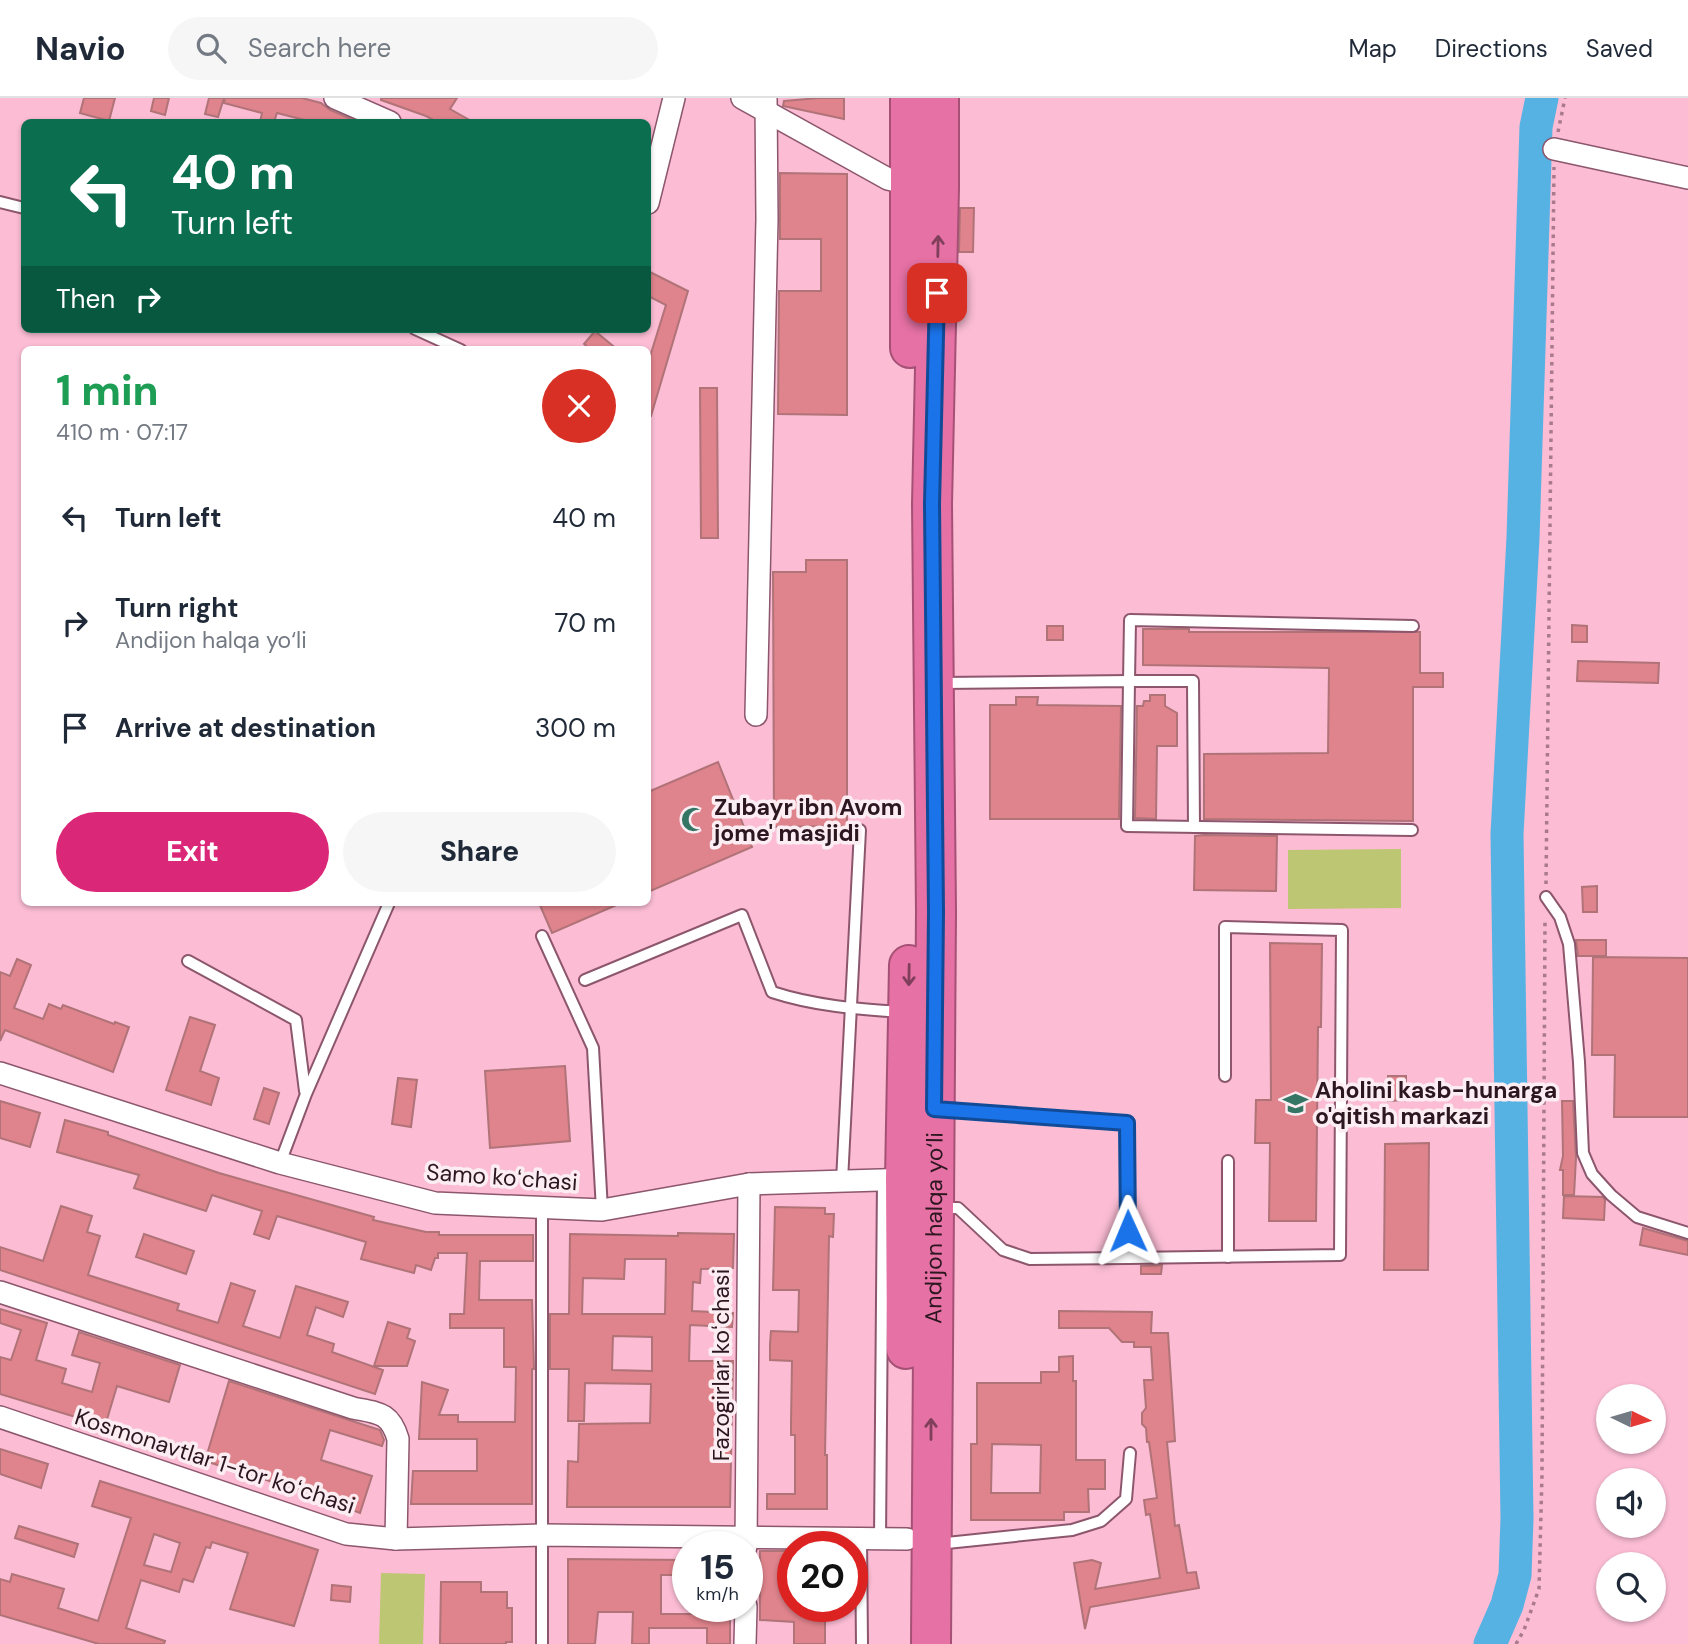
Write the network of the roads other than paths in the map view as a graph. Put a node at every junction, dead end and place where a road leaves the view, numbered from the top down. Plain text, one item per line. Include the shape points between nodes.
1 (335, 98) edge
2 (674, 98) edge
3 (742, 98) edge
4 (910, 98) edge
5 (939, 98) edge
6 (766, 105) edge
7 (383, 119) edge
8 (1554, 149) road end
9 (1688, 178) edge
10 (909, 184) junction
11 (651, 191) edge
12 (0, 202) edge
13 (21, 207) edge
14 (424, 333) edge
15 (452, 346) edge
16 (1413, 626) dead end
17 (1129, 681) junction
18 (934, 683) junction
19 (756, 715) dead end
20 (1194, 827) junction
21 (859, 830) dead end
22 (1412, 830) dead end
23 (1546, 897) road end
24 (388, 906) edge
25 (542, 936) dead end
26 (188, 961) dead end
27 (584, 980) dead end
28 (850, 1009) junction
29 (908, 1012) junction
30 (0, 1073) edge
31 (1225, 1076) dead end
32 (306, 1094) junction
33 (934, 1109) junction
34 (1228, 1161) dead end
35 (280, 1163) junction
36 (842, 1181) junction
37 (749, 1184) junction
38 (913, 1186) junction
39 (542, 1206) junction
40 (602, 1210) junction
41 (1688, 1233) edge
42 (1228, 1257) junction
43 (1128, 1258) junction
44 (0, 1292) edge
45 (0, 1417) edge
46 (1130, 1453) dead end
47 (746, 1531) edge
48 (542, 1535) junction
49 (396, 1539) junction
50 (672, 1539) edge
51 (894, 1540) junction
52 (763, 1541) edge
53 (746, 1622) edge
54 (542, 1644) edge
55 (745, 1644) edge
56 (862, 1644) edge
57 (907, 1644) edge
58 (931, 1644) edge

1 - 7 street
2 - 11 street
3 - 6 street
4 - 10 highway, Andijon halqa yo‘li
18 -> 5 highway, Andijon halqa yo‘li via 932,504
6 - 10 street via 888,179
6 - 19 street
8 - 9 street
10 -> 29 highway, Andijon halqa yo‘li via 913,754
12 - 13 lane
14 - 15 lane
16 - 17 lane via 1130,620
17 - 18 lane
17 - 20 lane via 1192,681
17 - 20 lane via 1127,826
18 - 33 highway, Andijon halqa yo‘li
20 - 22 lane
21 - 28 lane
23 - 41 lane via 1560,917 1569,944 1583,1153 1592,1174 1637,1217
24 - 32 lane
25 - 40 lane via 593,1048
26 - 32 lane via 296,1020
27 - 28 lane via 742,915 772,992
28 - 29 lane
28 - 36 lane
29 - 38 highway, Andijon halqa yo‘li
30 - 35 street, Samo koʻchasi
31 - 42 lane via 1226,927 1342,930 1340,1255
32 - 35 lane
33 - 38 highway, Andijon halqa yo‘li
33 - 43 lane via 1127,1123
34 - 42 lane
35 - 39 street, Samo koʻchasi via 435,1203
36 - 37 street, Samo koʻchasi
36 - 38 street, Samo koʻchasi
37 - 40 street, Samo koʻchasi
37 - 47 street, Fazogirlar koʻchasi
38 - 43 lane via 958,1208 1003,1250 1030,1259
38 - 51 highway, Andijon halqa yo‘li
38 - 51 lane
39 - 40 street, Samo koʻchasi
39 - 48 lane
42 - 43 lane
44 - 49 street via 383,1415 394,1424 398,1439
45 - 49 street, Kosmonavtlar 1-tor koʻchasi via 346,1534
46 - 51 lane via 1126,1499 1101,1521 1072,1530
48 - 49 street, Kosmonavtlar 1-tor koʻchasi
48 - 50 street, Kosmonavtlar 1-tor koʻchasi
48 - 54 lane
51 - 52 street, Kosmonavtlar 1-tor koʻchasi
51 - 56 lane
51 - 57 highway, Andijon halqa yo‘li
51 - 58 highway, Andijon halqa yo‘li
53 - 55 street

